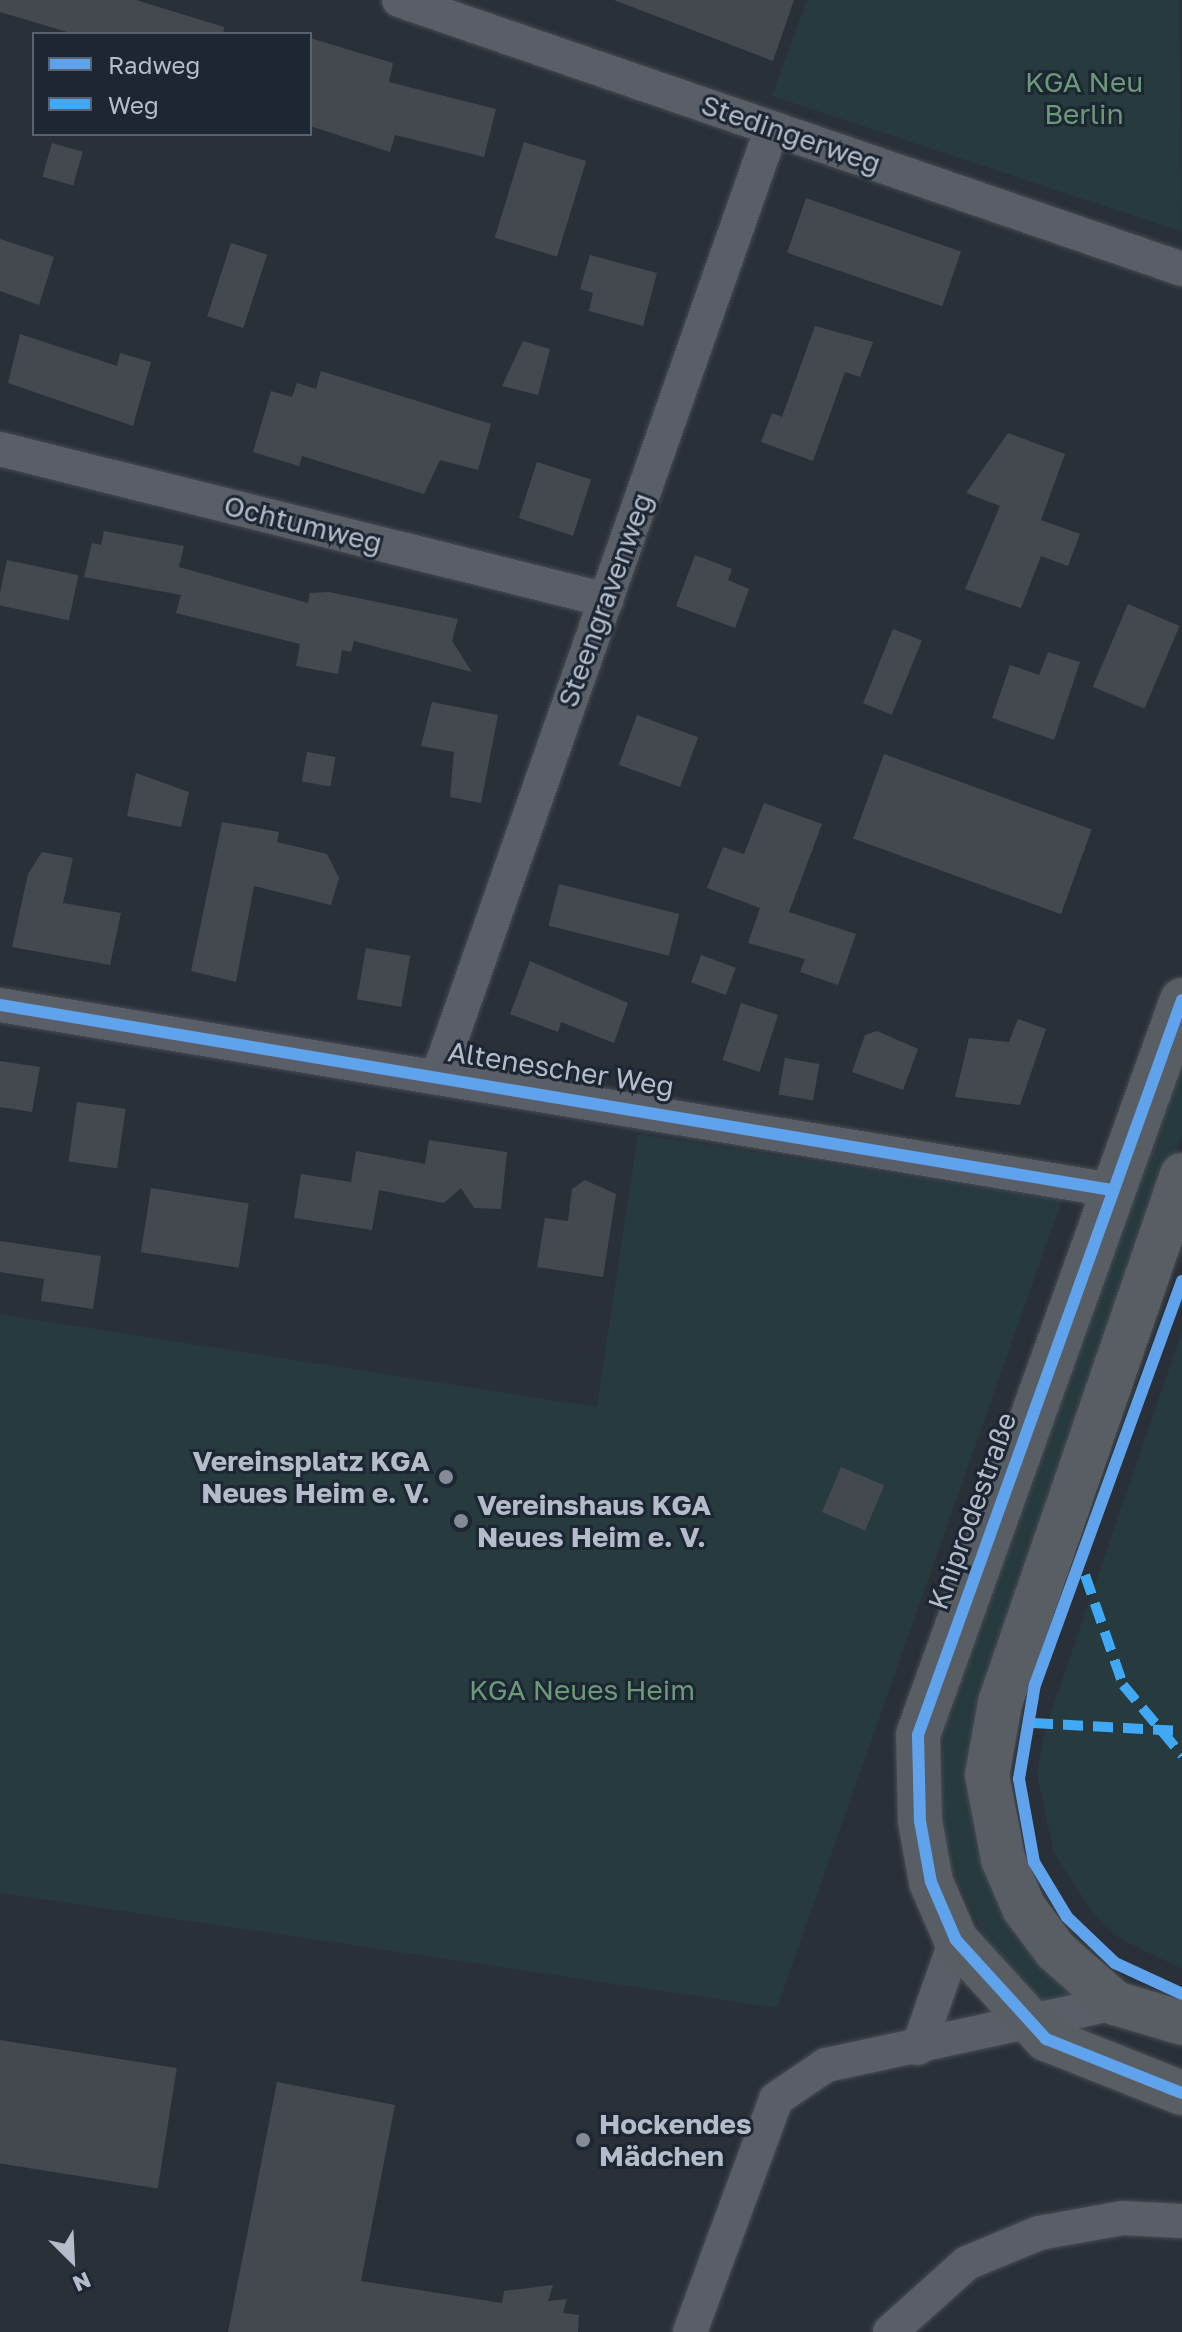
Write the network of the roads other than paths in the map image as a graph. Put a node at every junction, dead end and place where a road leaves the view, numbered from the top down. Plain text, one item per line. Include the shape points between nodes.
1 (399, 0) edge
2 (772, 128) junction
3 (1182, 269) edge
4 (0, 449) edge
5 (606, 600) junction
6 (1182, 1000) edge
7 (0, 1005) edge
8 (439, 1073) junction
9 (1182, 1175) edge
10 (1112, 1190) junction
11 (956, 1940) junction
12 (1115, 2003) junction
13 (1182, 2023) edge
14 (1027, 2025) junction
15 (918, 2048) junction
16 (1182, 2093) edge
17 (1182, 2221) edge
18 (690, 2332) edge
19 (890, 2332) edge

1 - 2 street, Stedingerweg
2 - 3 street, Stedingerweg
2 - 5 street, Steengravenweg
4 - 5 street, Ochtumweg
5 - 8 street, Steengravenweg
6 - 10 main road, Kniprodestraße
7 - 8 street, Altenescher Weg
8 - 10 street, Altenescher Weg
9 - 12 main road via 992,1739 992,1812 1024,1908 1056,1951
10 - 11 main road, Kniprodestraße via 918,1735 920,1821 931,1882
11 - 14 main road, Kniprodestraße
11 - 15 street
12 - 13 main road
12 - 14 street
14 - 15 street
14 - 16 main road
15 - 18 street via 826,2065 776,2099
17 - 19 street via 1095,2221 1039,2233 967,2263

